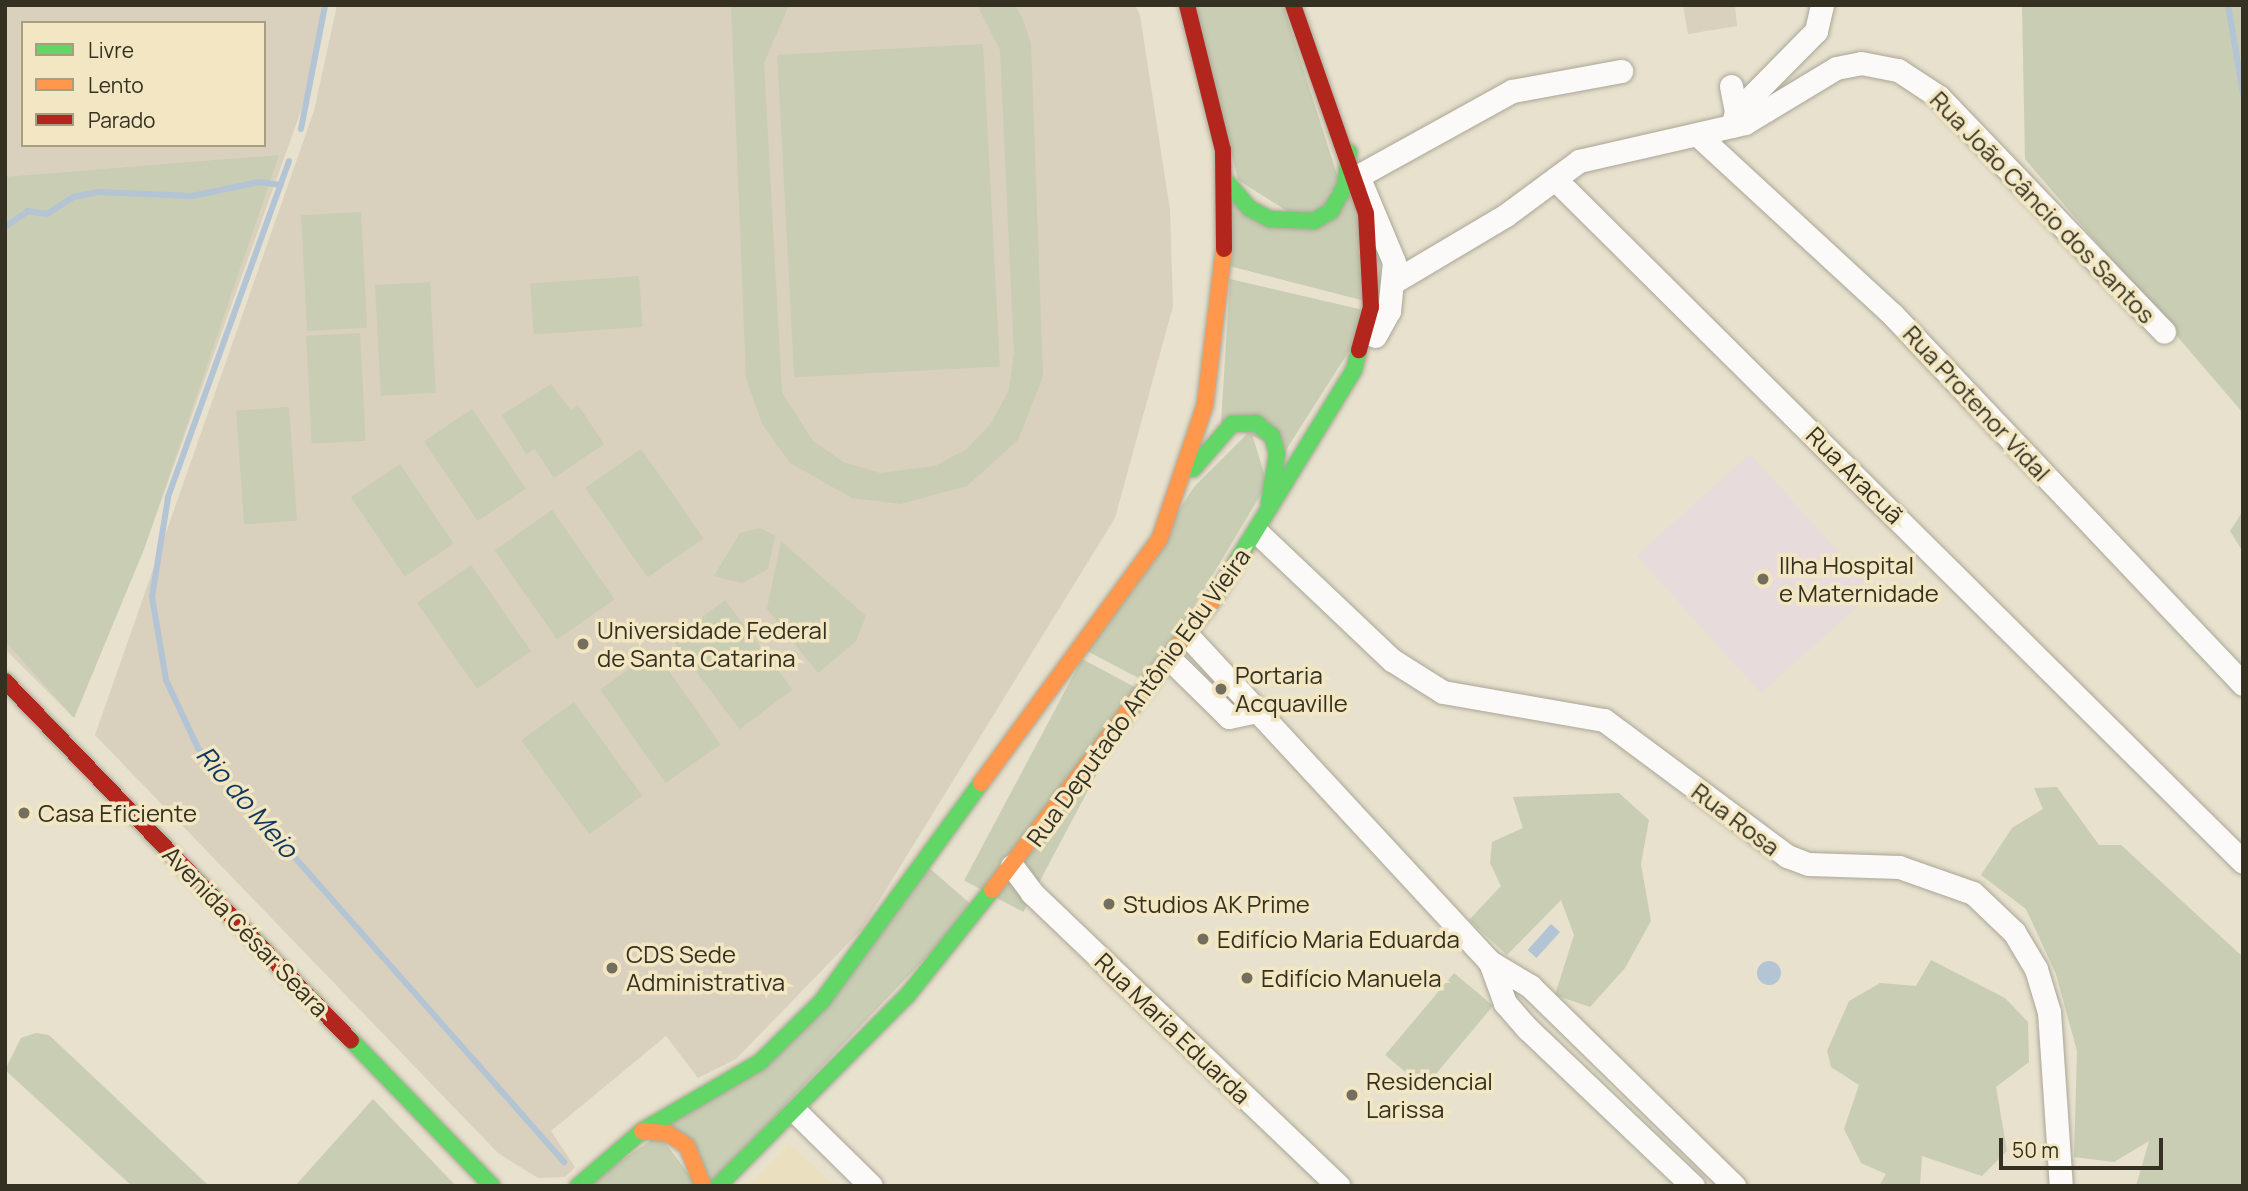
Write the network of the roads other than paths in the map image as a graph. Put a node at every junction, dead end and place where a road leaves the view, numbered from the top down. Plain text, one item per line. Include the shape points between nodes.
1 (1187, 5) edge
2 (1293, 5) edge
3 (1822, 5) edge
4 (1621, 71) dead end
5 (1731, 86) dead end
6 (1734, 119) junction
7 (1699, 136) junction
8 (1349, 150) junction
9 (1357, 176) junction
10 (1555, 179) junction
11 (1225, 180) junction
12 (1395, 281) junction
13 (2164, 332) dead end
14 (1354, 370) junction
15 (1181, 486) junction
16 (1261, 527) junction
17 (1188, 636) junction
18 (1171, 660) junction
19 (5, 681) edge
20 (2243, 684) edge
21 (1252, 712) junction
22 (2243, 862) edge
23 (1012, 866) junction
24 (1490, 962) junction
25 (796, 1112) junction
26 (642, 1130) junction
27 (1678, 1133) junction
28 (1660, 1154) junction
29 (492, 1184) edge
30 (578, 1186) edge
31 (703, 1186) edge
32 (718, 1186) edge
33 (871, 1186) edge
34 (1339, 1186) edge
35 (1693, 1186) edge
36 (1734, 1186) edge
37 (2061, 1186) edge

1 - 11 main road via 1217,111
2 - 8 main road, Rua Deputado Antônio Edu Vieira
3 - 6 street via 1816,31
4 - 9 street via 1512,91
5 - 6 street
6 - 7 street, Rua João Câncio dos Santos
6 - 13 street, Rua João Câncio dos Santos via 1836,68 1861,63 1898,70 1962,118
7 - 10 street, Rua João Câncio dos Santos via 1595,154
7 - 20 street, Rua Protenor Vidal via 1892,314
8 - 9 main road, Rua Deputado Antônio Edu Vieira
8 - 11 main road via 1345,186 1331,211 1314,221 1270,219 1249,208
9 - 12 street via 1388,240
9 - 14 main road, Rua Deputado Antônio Edu Vieira via 1373,274 1368,325
10 - 12 street, Rua João Câncio dos Santos
10 - 22 street, Rua Aracuã
11 - 15 main road via 1221,321
12 - 14 street via 1389,311
14 - 16 main road, Rua Deputado Antônio Edu Vieira
15 - 16 main road via 1232,424 1256,423 1272,436 1277,453
15 - 26 main road via 1133,584 830,992 760,1062
16 - 17 main road, Rua Deputado Antônio Edu Vieira
16 - 37 street, Rua Rosa via 1392,660 1443,692 1604,720 1787,856 1919,872 1973,894 2014,932 2046,1001
17 - 18 main road, Rua Deputado Antônio Edu Vieira
17 - 21 street via 1248,698
18 - 21 street via 1229,717
18 - 23 main road, Rua Deputado Antônio Edu Vieira
19 - 29 main road, Avenida César Seara
21 - 24 street
23 - 25 main road, Rua Deputado Antônio Edu Vieira via 907,996
23 - 34 street, Rua Maria Eduarda via 1032,893
24 - 27 street via 1530,986
24 - 28 street via 1505,1003 1528,1029
25 - 32 main road, Rua Deputado Antônio Edu Vieira
25 - 33 street
26 - 30 main road
26 - 31 main road via 667,1133 687,1146
27 - 28 street
27 - 36 street
28 - 35 street

